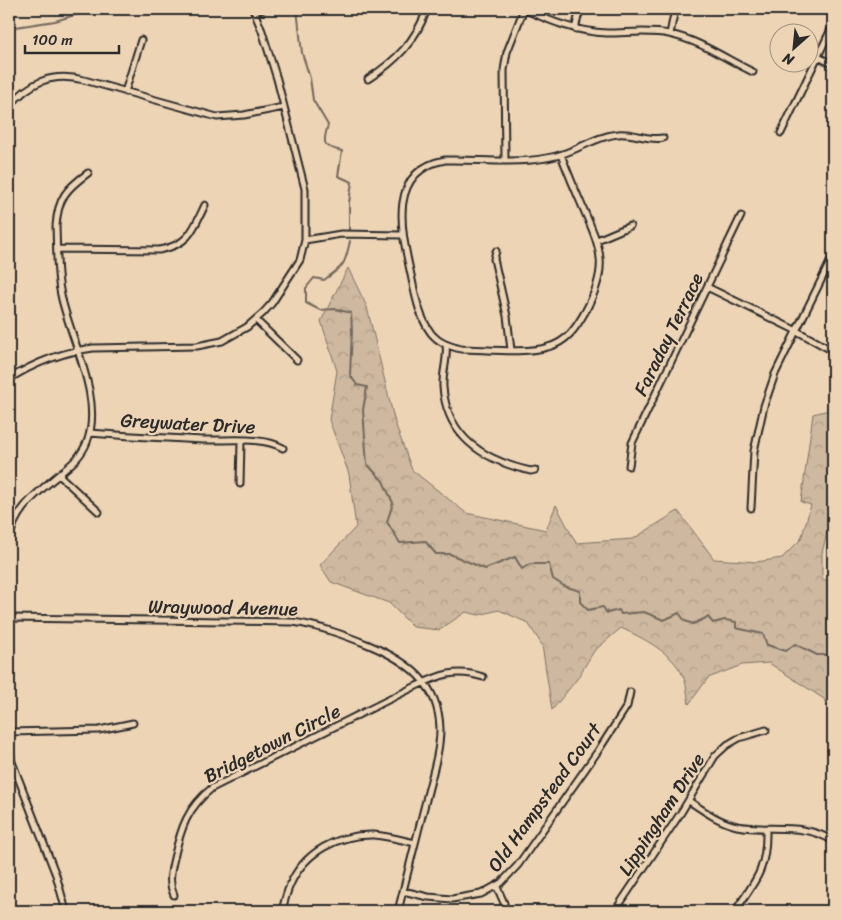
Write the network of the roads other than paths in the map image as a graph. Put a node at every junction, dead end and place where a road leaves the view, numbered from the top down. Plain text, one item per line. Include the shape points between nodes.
1 (264, 9) edge
2 (427, 9) edge
3 (523, 9) edge
4 (580, 9) edge
5 (675, 9) edge
6 (254, 10) edge
7 (833, 25) edge
8 (575, 29) junction
9 (670, 34) junction
10 (141, 40) dead end
11 (820, 52) edge
12 (820, 57) edge
13 (833, 64) edge
14 (753, 72) dead end
15 (810, 72) edge
16 (368, 80) dead end
17 (125, 92) junction
18 (284, 106) junction
19 (9, 107) edge
20 (781, 133) dead end
21 (663, 138) dead end
22 (561, 155) junction
23 (505, 160) junction
24 (88, 173) dead end
25 (204, 205) dead end
26 (741, 216) dead end
27 (630, 226) dead end
28 (402, 235) junction
29 (306, 240) junction
30 (597, 240) junction
31 (58, 249) junction
32 (496, 251) dead end
33 (833, 256) edge
34 (707, 287) junction
35 (256, 320) junction
36 (797, 331) junction
37 (446, 345) junction
38 (77, 350) junction
39 (511, 350) junction
40 (833, 351) edge
41 (297, 360) dead end
42 (9, 379) edge
43 (90, 433) junction
44 (241, 441) junction
45 (283, 448) dead end
46 (629, 466) dead end
47 (535, 470) dead end
48 (59, 475) junction
49 (240, 484) dead end
50 (751, 508) dead end
51 (99, 512) dead end
52 (9, 541) edge
53 (9, 618) edge
54 (483, 677) dead end
55 (424, 682) junction
56 (630, 692) dead end
57 (133, 723) dead end
58 (766, 730) dead end
59 (9, 732) edge
60 (9, 745) edge
61 (689, 800) junction
62 (766, 828) junction
63 (833, 841) edge
64 (415, 843) junction
65 (497, 886) junction
66 (403, 891) junction
67 (174, 895) dead end
68 (66, 911) edge
69 (282, 911) edge
70 (398, 911) edge
71 (504, 911) edge
72 (615, 911) edge
73 (735, 911) edge

1 - 6 street
2 - 16 street via 405,50
3 - 8 street
3 - 23 street via 504,70
4 - 8 street
5 - 9 street
6 - 18 street
7 - 11 street
8 - 9 street
9 - 14 street
10 - 17 street
12 - 13 street
15 - 20 street
17 - 18 street via 217,117
17 - 19 street via 74,78 56,77 26,89
18 - 29 street via 305,189
21 - 22 street via 618,134
22 - 23 street
22 - 30 street
23 - 28 street via 445,160 419,170 410,181 404,197
24 - 31 street via 62,198 57,216
25 - 31 street via 188,237 168,248
26 - 34 street, Faraday Terrace
27 - 30 street
28 - 29 street via 342,234
28 - 37 street via 423,319 434,336
29 - 35 street via 295,270
30 - 39 street via 600,277 576,327 562,341 546,348
31 - 38 street via 61,295
32 - 39 street via 494,260
33 - 36 street
34 - 36 street
34 - 46 street, Faraday Terrace via 632,443
35 - 38 street via 234,335 209,344
35 - 41 street
36 - 40 street
36 - 50 street via 775,374 764,406 754,451
37 - 39 street via 461,349
37 - 47 street via 445,398 461,435 479,451 499,462
38 - 42 street via 40,362
38 - 43 street via 90,400
43 - 44 street, Greywater Drive
43 - 48 street via 81,453
44 - 45 street, Greywater Drive via 271,442
44 - 49 street
48 - 51 street
48 - 52 street via 19,513
53 - 55 street, Wraywood Avenue via 309,624 391,655
54 - 55 street, Bridgetown Circle via 455,672
55 - 64 street, Wraywood Avenue via 436,708 440,729
55 - 67 street, Bridgetown Circle via 212,788 190,812 180,832 169,882
56 - 65 street, Old Hampstead Court via 627,706 593,760 518,865
57 - 59 street via 100,730
58 - 61 street, Lippingham Drive via 738,738 722,750 708,766
60 - 68 street via 12,762 56,875
61 - 62 street via 729,824
61 - 72 street, Lippingham Drive
62 - 63 street via 812,831
62 - 73 street via 762,868
64 - 66 street, Wraywood Avenue
64 - 69 street via 366,836 328,845 301,867 290,885
65 - 66 street, Old Hampstead Court via 481,894 452,899
65 - 71 street
66 - 70 street, Wraywood Avenue

